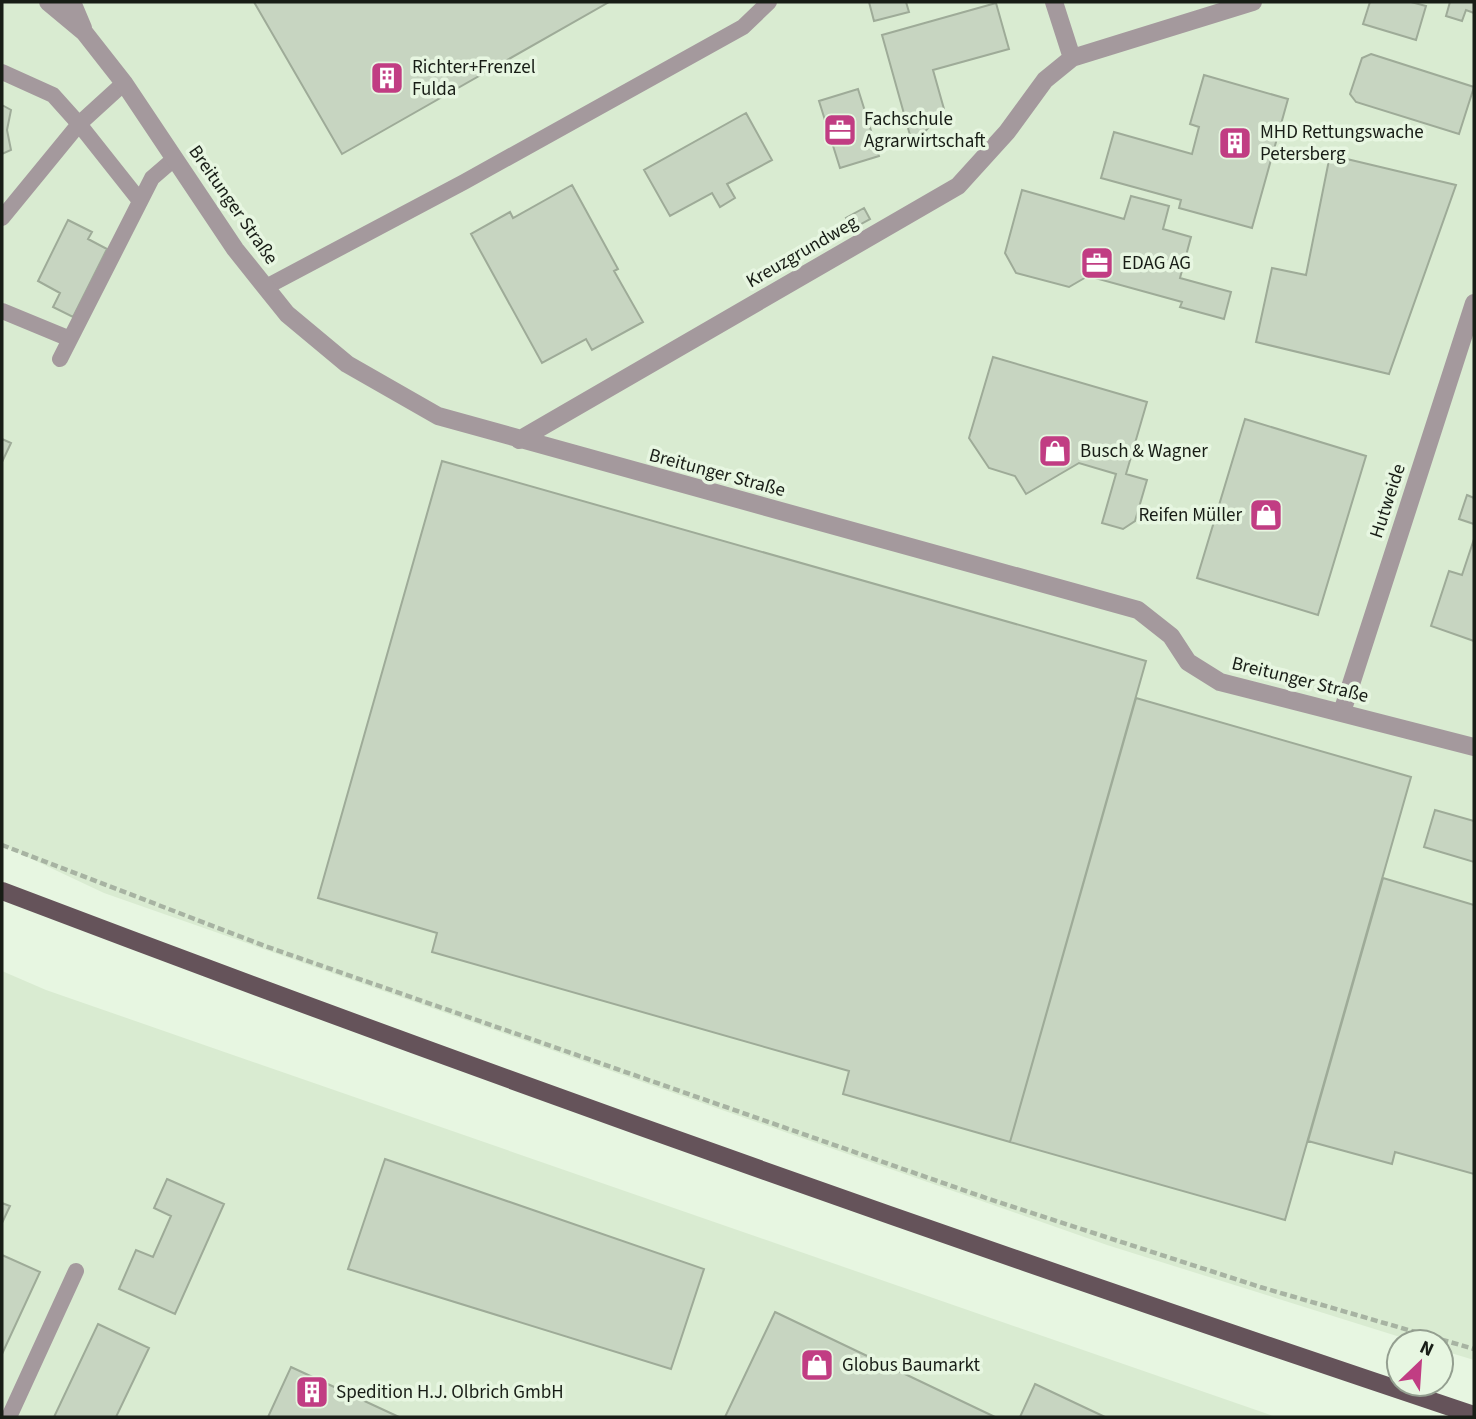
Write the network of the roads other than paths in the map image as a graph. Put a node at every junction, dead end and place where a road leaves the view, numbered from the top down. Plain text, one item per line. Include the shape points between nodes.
1 (48, 2) edge
2 (72, 2) edge
3 (769, 2) edge
4 (1054, 2) edge
5 (1253, 2) edge
6 (84, 32) junction
7 (1072, 58) junction
8 (2, 72) edge
9 (124, 82) junction
10 (79, 124) junction
11 (174, 159) junction
12 (140, 201) junction
13 (2, 218) edge
14 (265, 287) junction
15 (1474, 303) edge
16 (2, 311) edge
17 (71, 339) junction
18 (61, 359) dead end
19 (519, 440) junction
20 (1342, 712) junction
21 (1474, 747) edge
22 (2, 891) edge
23 (76, 1270) dead end
24 (1474, 1416) edge
25 (9, 1417) edge

1 - 6 street, Breitunger Straße
2 - 6 street, Breitunger Straße
3 - 14 lane via 743,27
4 - 7 street
5 - 7 street, Kreuzgrundweg
6 - 9 street, Breitunger Straße
7 - 19 street, Kreuzgrundweg via 1045,80 1007,132 958,186
8 - 10 lane via 53,95
9 - 10 lane
9 - 11 street, Breitunger Straße
10 - 12 lane
10 - 13 lane
11 - 12 lane via 152,178
11 - 14 street, Breitunger Straße
12 - 17 lane
14 - 19 street, Breitunger Straße via 287,314 347,364 438,416
15 - 20 street, Hutweide
16 - 17 lane
17 - 18 lane
19 - 20 street, Breitunger Straße via 1138,610 1171,636 1188,662 1220,682
20 - 21 street, Breitunger Straße
22 - 24 main road via 686,1144
23 - 25 lane

